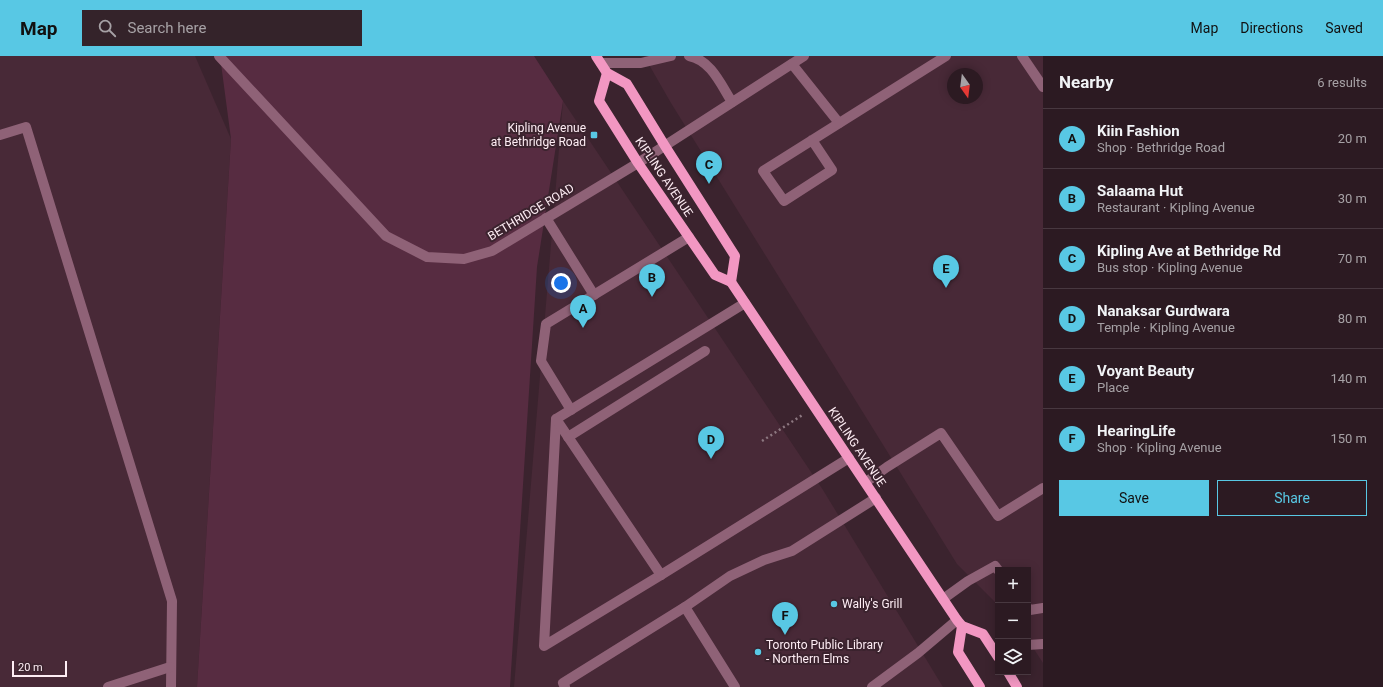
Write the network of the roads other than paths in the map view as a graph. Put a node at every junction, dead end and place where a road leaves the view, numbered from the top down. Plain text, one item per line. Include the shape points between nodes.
1 (219, 56) edge
2 (671, 56) edge
3 (689, 56) edge
4 (804, 56) edge
5 (946, 56) edge
6 (1022, 56) edge
7 (599, 59) edge
8 (792, 64) junction
9 (607, 74) junction
10 (1043, 87) edge
11 (732, 102) junction
12 (839, 123) junction
13 (0, 135) edge
14 (812, 140) junction
15 (665, 146) junction
16 (638, 163) junction
17 (546, 218) junction
18 (689, 237) junction
19 (731, 282) junction
20 (594, 295) junction
21 (745, 303) junction
22 (705, 351) dead end
23 (571, 410) junction
24 (556, 418) junction
25 (568, 437) junction
26 (849, 458) junction
27 (866, 482) junction
28 (1043, 488) edge
29 (876, 498) junction
30 (996, 567) edge
31 (661, 575) junction
32 (943, 599) junction
33 (685, 607) junction
34 (1043, 608) edge
35 (1031, 610) edge
36 (959, 623) junction
37 (1043, 644) edge
38 (1031, 645) edge
39 (995, 651) edge
40 (170, 667) junction
41 (1010, 675) edge
42 (108, 687) edge
43 (171, 687) edge
44 (565, 687) edge
45 (735, 687) edge
46 (872, 687) edge
47 (980, 687) edge
48 (1017, 687) edge

1 - 17 street, BETHRIDGE ROAD via 386,236 427,257 464,259 492,251
2 - 7 street via 641,63
3 - 11 street via 707,64
4 - 8 street, BETHRIDGE ROAD
5 - 12 street
6 - 10 street
7 - 9 main road
8 - 11 street, BETHRIDGE ROAD
8 - 12 street
9 - 15 main road, KIPLING AVENUE via 627,84
9 - 16 main road, KIPLING AVENUE via 599,102
11 - 15 street, BETHRIDGE ROAD
12 - 14 street
13 - 40 street via 26,127 172,601
14 - 14 street via 763,171 784,201 832,170
15 - 16 street, BETHRIDGE ROAD
15 - 19 main road, KIPLING AVENUE via 735,256
16 - 17 street, BETHRIDGE ROAD
16 - 18 main road, KIPLING AVENUE
17 - 20 street
18 - 19 main road, KIPLING AVENUE via 715,276
18 - 20 street
19 - 21 main road, KIPLING AVENUE
20 - 23 street via 546,324 541,361
21 - 23 street
21 - 26 main road, KIPLING AVENUE
22 - 25 street
23 - 24 street
24 - 25 street
24 - 31 street via 544,646
25 - 31 street
26 - 27 main road, KIPLING AVENUE
26 - 31 street
27 - 28 street via 940,433 998,516
27 - 29 main road, KIPLING AVENUE
29 - 32 main road, KIPLING AVENUE
29 - 33 street via 792,551 764,560 730,576
30 - 32 street via 968,581
32 - 36 main road, KIPLING AVENUE
33 - 44 street via 563,683
33 - 45 street
34 - 35 street
36 - 39 main road via 983,634
36 - 46 street
36 - 47 main road via 958,652
37 - 38 street
40 - 42 street
40 - 43 street
41 - 48 main road

